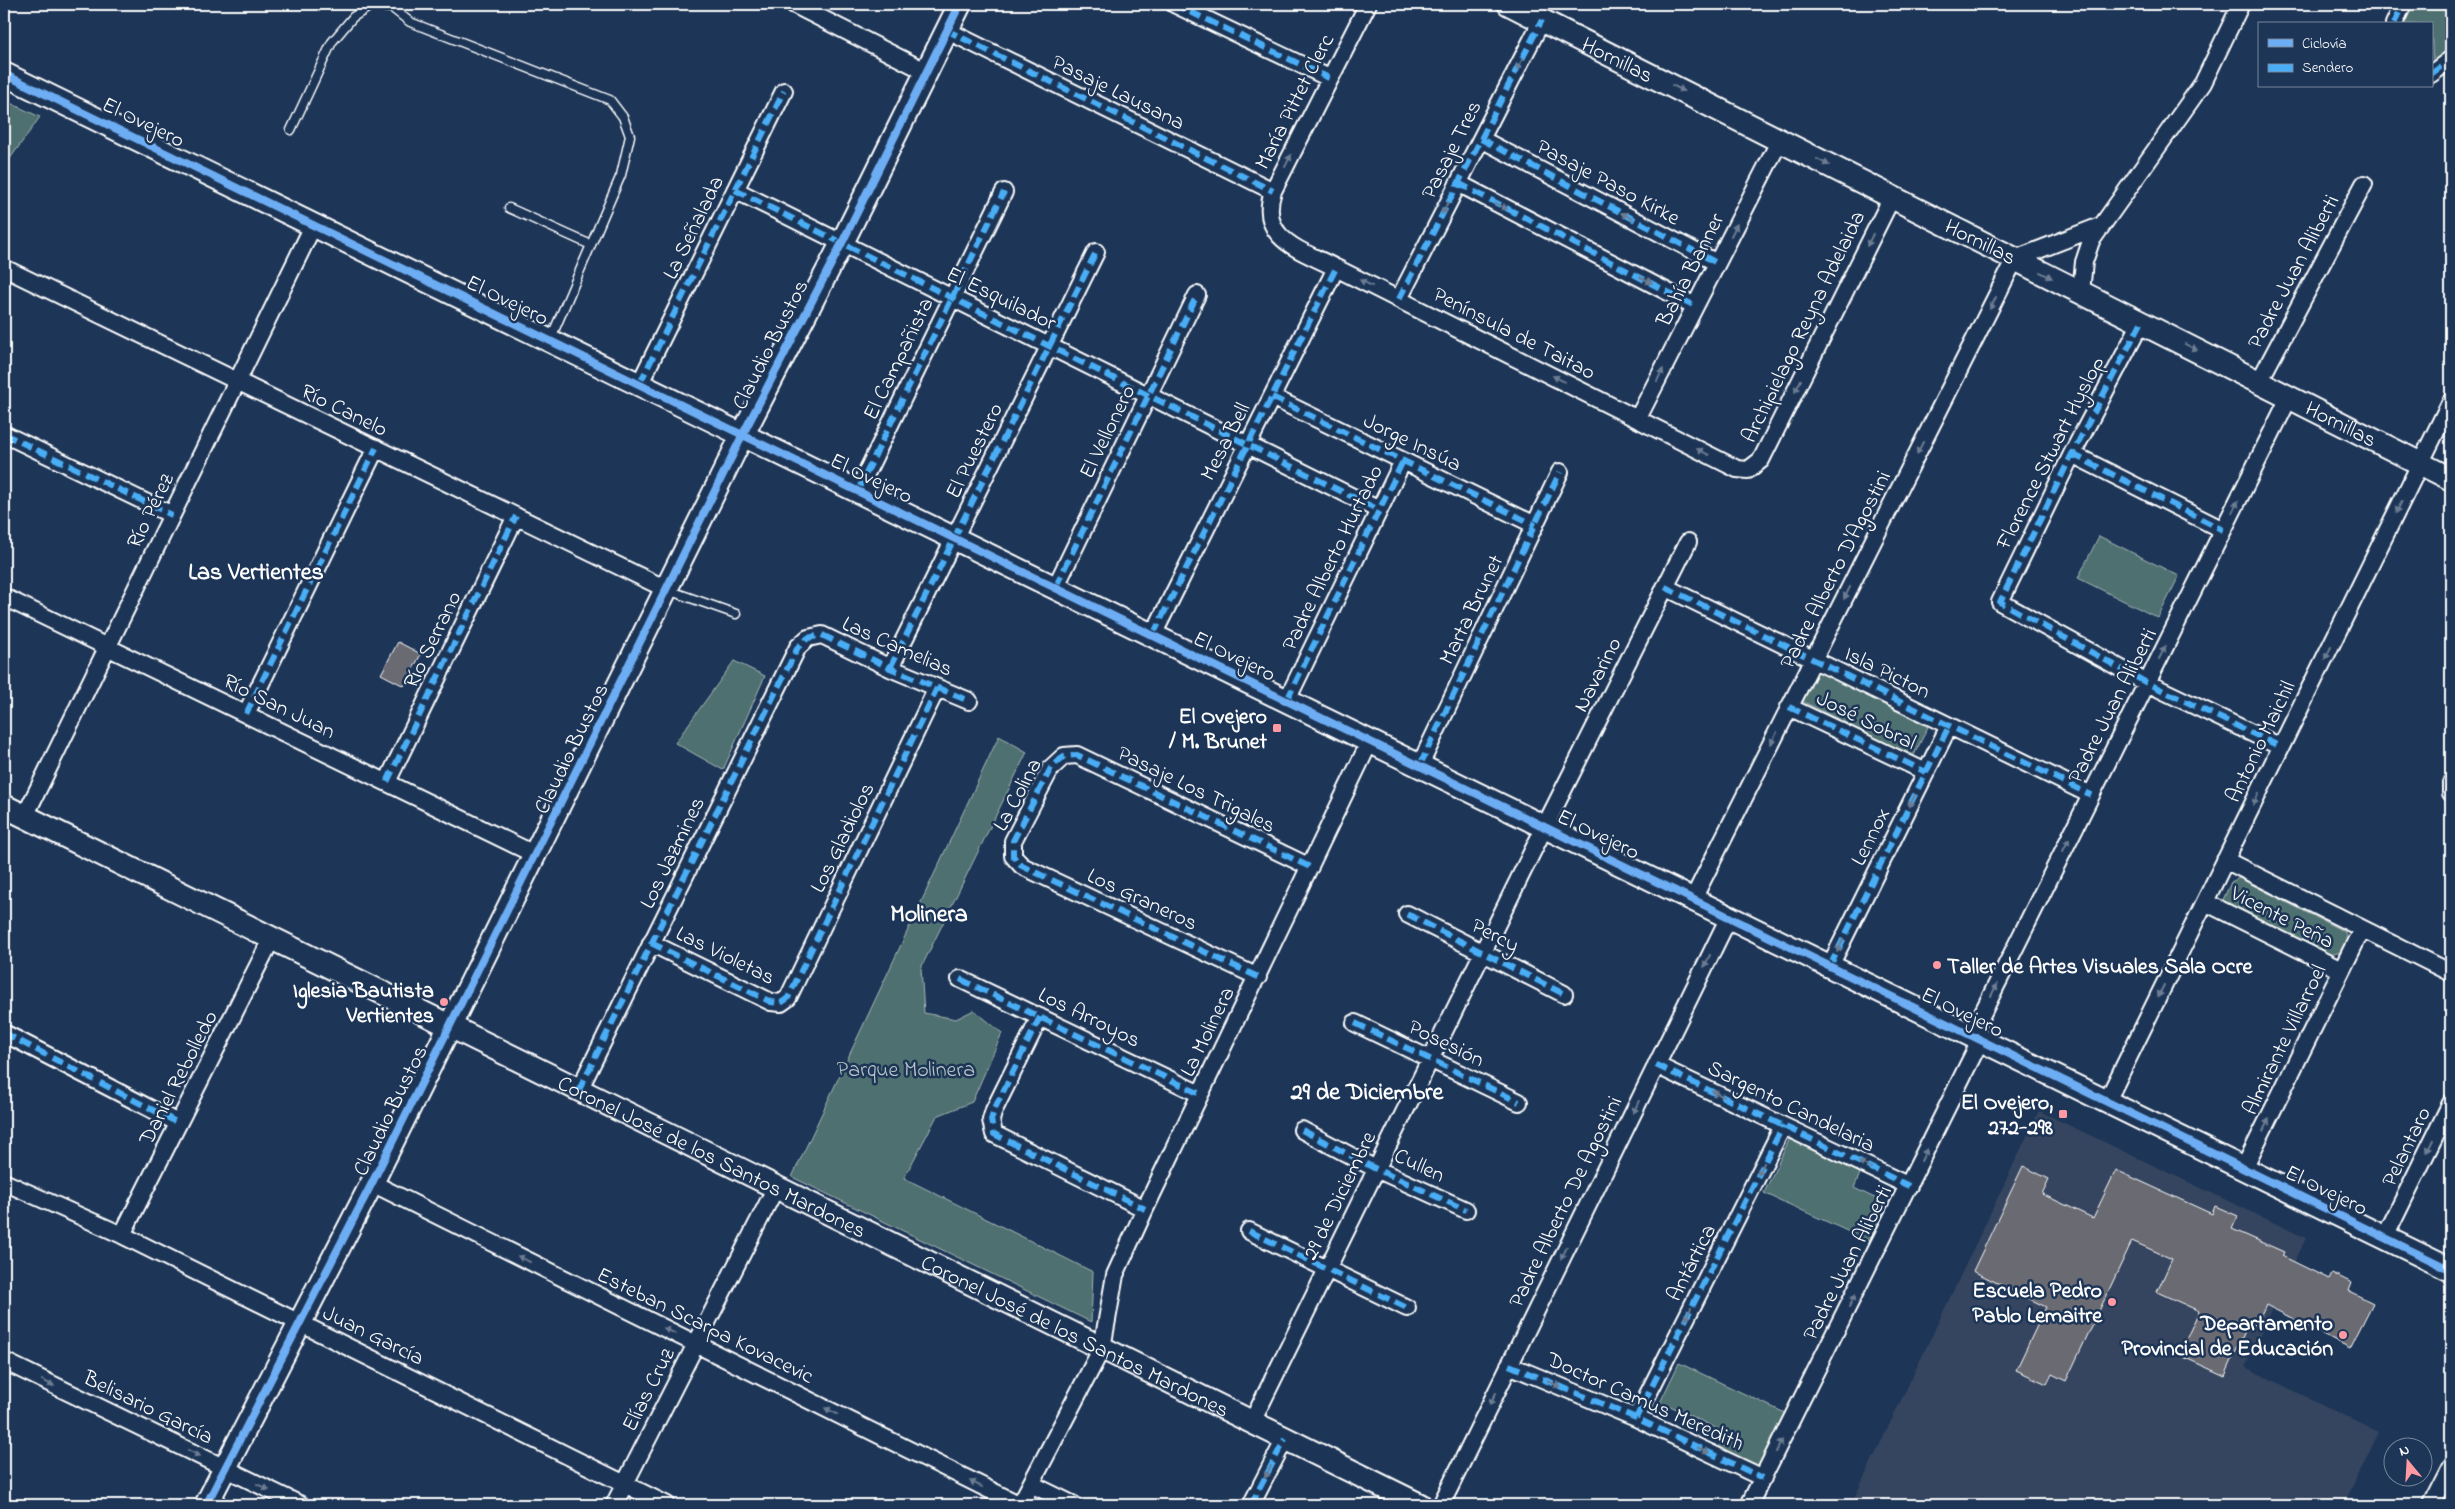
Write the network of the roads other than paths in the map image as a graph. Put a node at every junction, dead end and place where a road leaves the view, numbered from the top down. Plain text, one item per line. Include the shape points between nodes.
1 (793, 4) edge
2 (960, 4) edge
3 (1174, 4) edge
4 (1368, 4) edge
5 (1509, 4) edge
6 (2241, 4) edge
7 (2403, 4) edge
8 (1542, 20) junction
9 (2395, 22) edge
10 (946, 30) junction
11 (2451, 59) edge
12 (925, 71) junction
13 (2432, 73) edge
14 (4, 74) edge
15 (1329, 78) junction
16 (784, 91) dead end
17 (291, 130) dead end
18 (1481, 139) junction
19 (1780, 140) junction
20 (1458, 183) junction
21 (2364, 184) dead end
22 (736, 190) junction
23 (1273, 191) junction
24 (1004, 192) dead end
25 (1892, 196) junction
26 (509, 208) dead end
27 (1271, 222) joint
28 (314, 224) junction
29 (2100, 226) junction
30 (842, 243) junction
31 (591, 245) junction
32 (1096, 252) dead end
33 (2015, 259) junction
34 (1717, 263) junction
35 (4, 268) edge
36 (1336, 268) junction
37 (2081, 292) junction
38 (1197, 295) dead end
39 (952, 297) junction
40 (1399, 299) junction
41 (1695, 306) junction
42 (2141, 323) junction
43 (550, 340) junction
44 (1049, 346) junction
45 (2260, 380) junction
46 (237, 381) junction
47 (640, 383) junction
48 (1148, 396) junction
49 (1272, 396) junction
50 (2290, 396) junction
51 (2451, 402) edge
52 (1638, 418) junction
53 (4, 434) edge
54 (743, 434) junction
55 (1248, 445) junction
56 (376, 448) junction
57 (2072, 454) junction
58 (1403, 461) junction
59 (2421, 463) junction
60 (1748, 470) joint
61 (1560, 472) dead end
62 (2451, 479) edge
63 (858, 490) junction
64 (1379, 510) junction
65 (172, 515) junction
66 (516, 516) junction
67 (1535, 525) junction
68 (2224, 530) junction
69 (954, 538) junction
70 (1688, 542) dead end
71 (1056, 586) junction
72 (1665, 587) junction
73 (668, 590) junction
74 (4, 597) edge
75 (736, 614) dead end
76 (1153, 635) junction
77 (808, 638) joint
78 (108, 647) junction
79 (1813, 659) junction
80 (890, 668) junction
81 (2147, 683) junction
82 (937, 688) junction
83 (1287, 700) junction
84 (969, 701) dead end
85 (1789, 707) junction
86 (246, 714) junction
87 (1949, 726) junction
88 (1370, 740) junction
89 (2281, 747) junction
90 (1064, 756) joint
91 (1420, 765) junction
92 (1926, 772) junction
93 (387, 782) junction
94 (2451, 783) edge
95 (2451, 794) edge
96 (2091, 795) junction
97 (4, 806) edge
98 (25, 816) junction
99 (1544, 826) junction
100 (536, 854) junction
101 (1013, 856) joint
102 (2225, 860) junction
103 (1310, 867) junction
104 (1693, 899) junction
105 (2205, 902) junction
106 (1407, 914) dead end
107 (1729, 917) junction
108 (2362, 929) junction
109 (272, 938) junction
110 (651, 942) junction
111 (1483, 952) junction
112 (1830, 966) junction
113 (2341, 970) junction
114 (2451, 974) edge
115 (1258, 977) junction
116 (960, 979) dead end
117 (1564, 994) dead end
118 (781, 1003) joint
119 (1040, 1017) junction
120 (1355, 1023) dead end
121 (450, 1026) junction
122 (4, 1033) edge
123 (1977, 1036) junction
124 (1430, 1059) junction
125 (1656, 1065) junction
126 (579, 1090) junction
127 (1200, 1094) junction
128 (2107, 1101) junction
129 (1519, 1102) dead end
130 (2451, 1103) edge
131 (178, 1124) junction
132 (1783, 1126) junction
133 (1302, 1130) dead end
134 (2244, 1168) junction
135 (1376, 1169) junction
136 (4, 1182) edge
137 (372, 1183) junction
138 (1909, 1186) junction
139 (776, 1187) junction
140 (1145, 1209) junction
141 (1466, 1210) dead end
142 (1249, 1231) dead end
143 (122, 1235) junction
144 (2385, 1237) junction
145 (1327, 1269) junction
146 (2451, 1270) edge
147 (1407, 1308) dead end
148 (299, 1322) junction
149 (696, 1344) junction
150 (1102, 1348) junction
151 (4, 1362) edge
152 (1509, 1365) junction
153 (1636, 1418) junction
154 (1252, 1422) junction
155 (1285, 1438) junction
156 (2451, 1466) edge
157 (224, 1468) junction
158 (1763, 1478) junction
159 (625, 1484) junction
160 (1031, 1484) junction
161 (206, 1505) edge
162 (301, 1505) edge
163 (614, 1505) edge
164 (667, 1505) edge
165 (1020, 1505) edge
166 (1074, 1505) edge
167 (1252, 1505) edge
168 (1419, 1505) edge
169 (1441, 1505) edge
170 (1749, 1505) edge
171 (2431, 1505) edge

1 - 12 street
2 - 10 street, Claudio Bustos
3 - 15 street
4 - 15 street, María Pittet Clerc
5 - 8 street, Hornillas
6 - 29 street via 2203,83
7 - 9 street
8 -> 18 street, Pasaje Tres
8 -> 19 street, Hornillas
10 - 12 street, Claudio Bustos
10 - 23 street, Pasaje Lausana
11 - 13 street
12 - 30 street, Claudio Bustos
14 - 28 street, El Ovejero
23 -> 15 street, María Pittet Clerc
16 - 22 street, La Señalada
17 - 31 lane via 332,42 353,17 372,6 392,8 410,22 610,100 623,118 630,136 622,175
18 - 20 street, Pasaje Tres
34 -> 18 street, Pasaje Paso Kirke
19 -> 25 street, Hornillas
34 -> 19 street, Bahía Banner
20 -> 40 street, Pasaje Tres
20 -> 41 street
21 - 45 street, Padre Juan Aliberti
22 - 30 street, El Esquilador
22 - 47 street, La Señalada
23 - 27 street, María Pittet Clerc via 1269,209
24 - 39 street, El Campañista
25 - 33 street, Hornillas
25 -> 60 street, Archipielago Reyna Adelaida via 1761,460
26 - 31 lane
27 - 36 street, Península de Taitao via 1285,242
28 - 43 street, El Ovejero
28 - 46 street, Río Pérez
29 - 33 street
29 - 37 street via 2088,250
30 - 39 street, El Esquilador
30 - 54 street, Claudio Bustos
31 - 43 lane
32 - 44 street, El Puestero
33 -> 37 street, Hornillas
33 -> 79 street, Padre Alberto D'Agostini
34 - 41 street, Bahía Banner
35 - 46 street, Río Canelo
40 -> 36 street, Península de Taitao
36 - 49 street, Mesa Bell
37 - 42 street, Hornillas
38 - 48 street, El Vellonero
39 - 44 street, El Esquilador
39 - 63 street, El Campañista
52 -> 40 street, Península de Taitao
52 -> 41 street, Bahía Banner
42 -> 45 street, Hornillas
42 - 57 street, Florence Stwart Hyslop
43 - 47 street, El Ovejero
44 - 48 street, El Esquilador
44 - 69 street, El Puestero
45 - 50 street, Hornillas
46 - 56 street, Río Canelo
46 - 65 street, Río Pérez
47 - 54 street, El Ovejero
48 - 55 street, El Esquilador
48 - 71 street, El Vellonero
49 - 55 street, Mesa Bell
49 - 58 street, Jorge Insúa
50 - 59 street, Hornillas
68 -> 50 street, Padre Juan Aliberti
51 - 59 street, Antonio Maichil
60 -> 52 street, Península de Taitao via 1737,470
53 - 65 street
54 - 63 street, El Ovejero
54 - 73 street, Claudio Bustos
55 - 64 street, El Esquilador
55 - 76 street, Mesa Bell
56 - 66 street, Río Canelo
56 - 86 street
57 - 68 street
57 - 81 street, Florence Stwart Hyslop via 2000,602
58 - 64 street, Padre Alberto Hurtado
58 - 67 street, Jorge Insúa
59 - 62 street, Hornillas
59 -> 89 street, Antonio Maichil
61 - 67 street, Marta Brunet
63 - 69 street, El Ovejero
64 - 83 street, Padre Alberto Hurtado
65 - 78 street, Río Pérez
66 - 73 street, Río Canelo
66 - 93 street, Río Serrano
67 - 91 street, Marta Brunet
81 -> 68 street, Padre Juan Aliberti
69 - 71 street, El Ovejero
69 - 80 street, El Puestero
70 - 72 street, Navarino
71 - 76 street, El Ovejero
72 - 79 street, Isla Picton
72 - 99 street, Navarino
73 - 75 lane
73 - 100 street, Claudio Bustos
74 - 78 street, Río San Juan
76 - 83 street, El Ovejero
77 - 80 street, Las Camelias via 822,635
77 - 110 street, Los Jazmines via 798,647
78 - 86 street, Río San Juan
78 - 98 street, Río Pérez
79 - 85 street, Padre Alberto D'Agostini
79 - 87 street, Isla Picton
80 - 82 street, Las Camelias
81 - 89 street
81 - 96 street, Padre Juan Aliberti
82 - 84 street, Las Camelias
82 - 118 street, Los Gladiolos via 788,998
83 - 88 street, El Ovejero
85 - 92 street, José Sobral
85 -> 104 street, Padre Alberto D'Agostini
86 - 93 street, Río San Juan
87 - 92 street, Lennox
87 - 96 street, Isla Picton
88 - 91 street, El Ovejero
88 - 103 street, La Molinera
89 -> 102 street, Antonio Maichil
90 - 101 street, La Colina via 1051,768 1012,841
90 - 103 street, Pasaje Los Trigales via 1077,755
91 - 99 street, El Ovejero
92 -> 112 street, Lennox
93 - 100 street, Río San Juan
94 - 95 street
123 -> 96 street, Padre Juan Aliberti
97 - 98 street, Coronel José de los Santos Mardones
98 - 109 street, Coronel José de los Santos Mardones
99 - 104 street, El Ovejero
99 - 111 street, 29 de Diciembre
100 - 121 street, Claudio Bustos
101 - 115 street, Los Graneros via 1022,866
102 - 105 street, Antonio Maichil
102 - 108 street
103 - 115 street, La Molinera
104 - 107 street, El Ovejero
105 - 113 street, Vicente Peña
105 -> 128 street, Antonio Maichil
106 - 111 street, Percy
107 - 112 street, El Ovejero
107 -> 125 street, Padre Alberto De Agostini
108 - 113 street, Almirante Villarroel
108 - 114 street
109 - 121 street, Coronel José de los Santos Mardones
109 - 131 street, Daniel Rebolledo
110 - 118 street, Las Violetas via 771,1002
110 - 126 street, Los Jazmines
111 - 117 street, Percy
111 - 124 street, 29 de Diciembre
112 - 123 street, El Ovejero
134 -> 113 street, Almirante Villarroel
115 - 127 street, La Molinera
116 - 119 street, Los Arroyos
119 - 127 street, Los Arroyos
119 - 140 street via 991,1120 994,1134
120 - 124 street, Posesión
121 - 126 street, Coronel José de los Santos Mardones
121 - 137 street, Claudio Bustos
122 - 131 street
123 - 128 street, El Ovejero
138 -> 123 street, Padre Juan Aliberti
124 - 129 street, Posesión
124 - 135 street, 29 de Diciembre
132 -> 125 street, Sargento Candelaria
125 -> 152 street, Padre Alberto De Agostini
126 - 139 street, Coronel José de los Santos Mardones
127 - 140 street, La Molinera
128 - 134 street, El Ovejero
130 -> 144 street, Pelantaro
131 - 143 street, Daniel Rebolledo
138 -> 132 street, Sargento Candelaria
132 -> 153 street, Antártica
133 - 135 street, Cullen
134 - 144 street, El Ovejero
135 - 141 street, Cullen
135 - 145 street, 29 de Diciembre
136 - 143 street, Juan García
137 - 148 street, Claudio Bustos
149 -> 137 street, Esteban Scarpa Kovacevic
158 -> 138 street, Padre Juan Aliberti
139 - 149 street, Elías Cruz
139 - 150 street, Coronel José de los Santos Mardones
140 - 150 street, La Molinera via 1115,1275
142 - 145 street
143 - 148 street, Juan García
144 - 146 street, El Ovejero
145 - 147 street
145 - 154 street, 29 de Diciembre
148 - 157 street, Claudio Bustos
148 - 159 street, Juan García
149 - 159 street, Elías Cruz
165 -> 149 street, Esteban Scarpa Kovacevic
150 - 154 street, Coronel José de los Santos Mardones
150 - 160 street, La Molinera
151 -> 157 street, Belisario García
152 -> 153 street, Doctor Camus Meredith
152 -> 169 street, Padre Alberto De Agostini
153 -> 158 street, Doctor Camus Meredith
154 - 155 street, Coronel José de los Santos Mardones
155 -> 167 street
155 - 168 street, Coronel José de los Santos Mardones
156 - 171 street
157 - 161 street, Claudio Bustos
157 -> 162 street, Belisario García
158 - 170 street, Padre Juan Aliberti
159 - 163 street, Elías Cruz
159 - 164 street, Juan García
160 - 165 street, La Molinera
160 - 166 street

